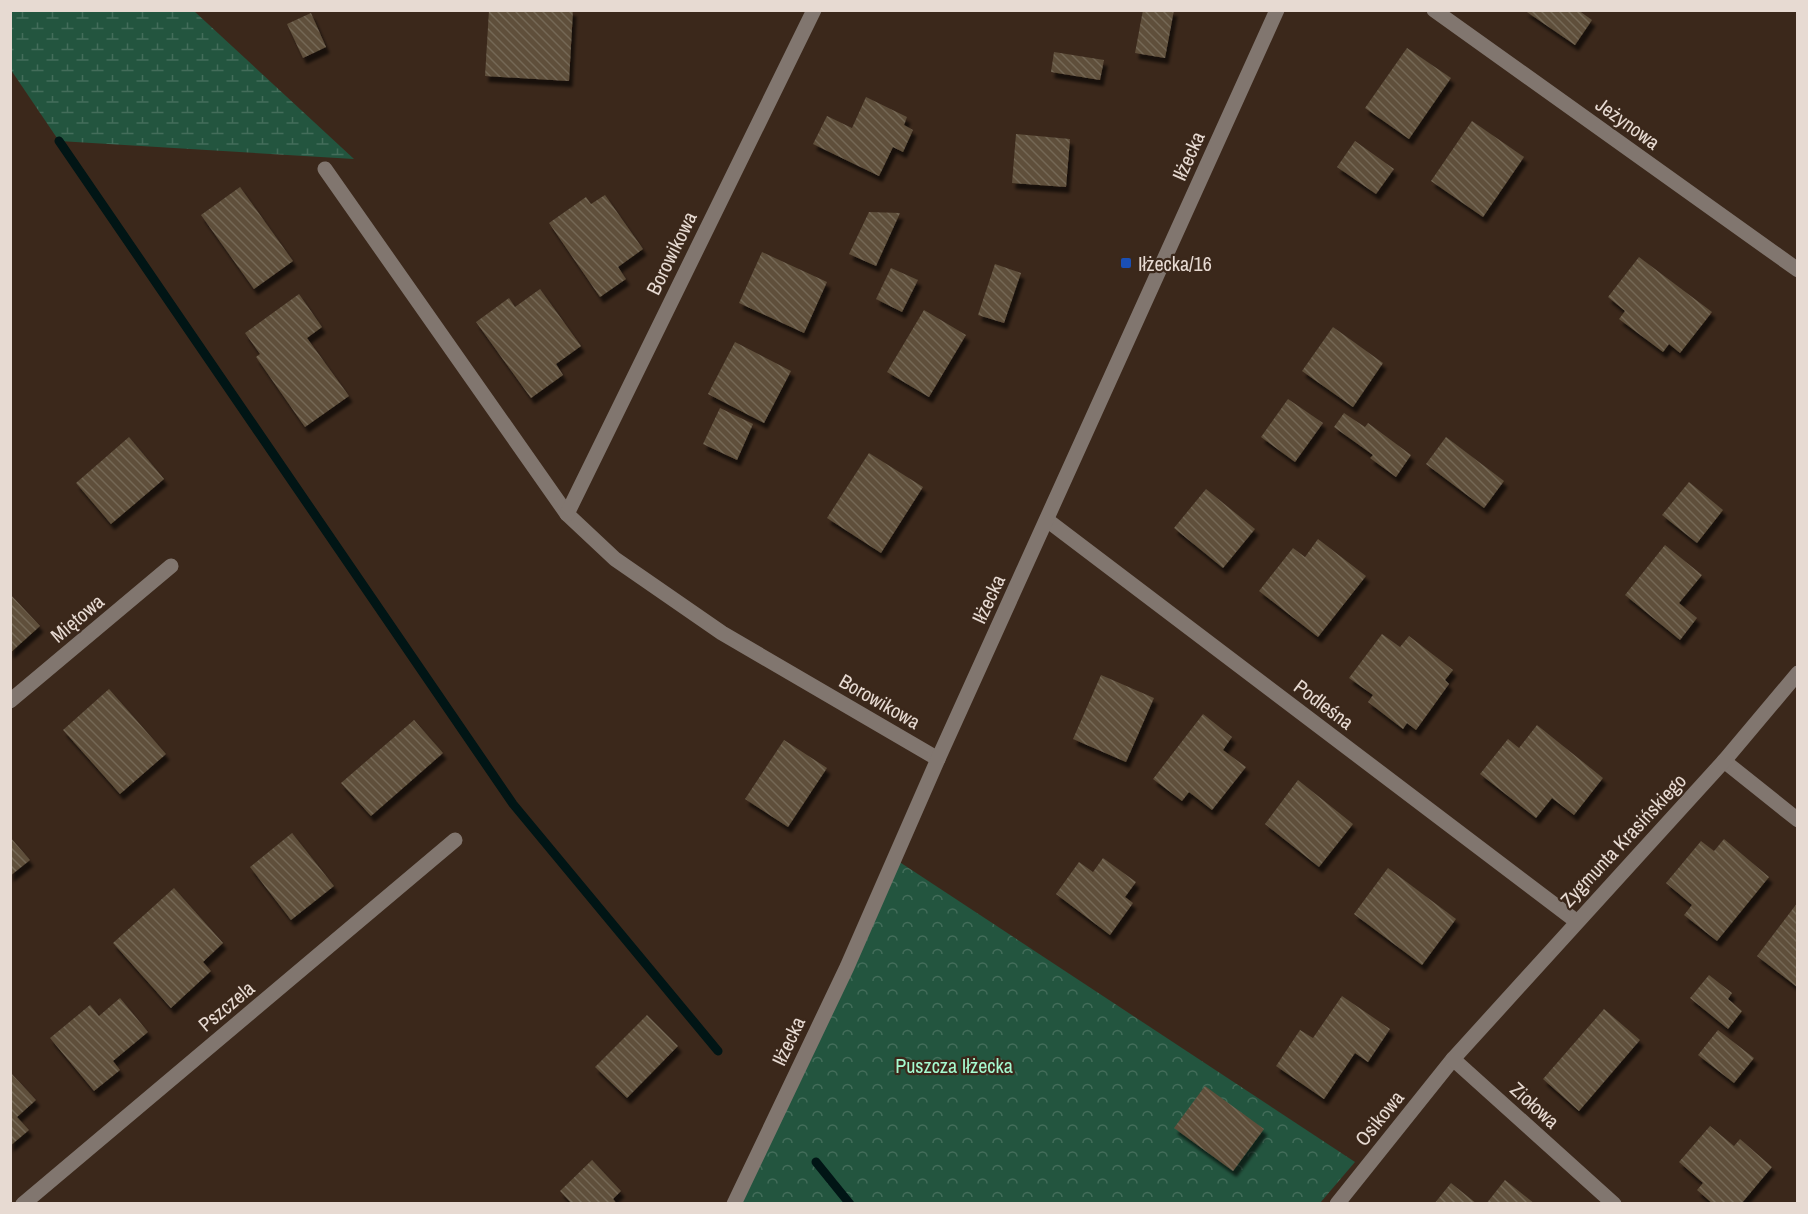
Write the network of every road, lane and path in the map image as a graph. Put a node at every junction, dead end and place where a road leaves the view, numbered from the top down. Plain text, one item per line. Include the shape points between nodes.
1 (814, 10) edge
2 (1277, 10) edge
3 (1434, 10) edge
4 (325, 169) dead end
5 (1797, 270) edge
6 (567, 514) junction
7 (1047, 520) junction
8 (171, 566) dead end
9 (1797, 673) edge
10 (10, 702) edge
11 (938, 759) junction
12 (1724, 761) junction
13 (1797, 820) edge
14 (455, 840) dead end
15 (1576, 921) junction
16 (1453, 1059) junction
17 (23, 1203) edge
18 (734, 1203) edge
19 (1337, 1203) edge
20 (1614, 1203) edge

1 - 6 street, Borowikowa
2 - 7 street, Iłżecka
3 - 5 street, Jeżynowa
4 - 6 street, Borowikowa
6 - 11 street, Borowikowa via 615,559 722,633
7 - 11 street, Iłżecka
7 - 15 street, Podleśna
8 - 10 street, Miętowa
9 - 12 street, Zygmunta Krasińskiego
11 - 18 street, Iłżecka via 847,967
12 - 13 street
12 - 15 street, Zygmunta Krasińskiego
14 - 17 street, Pszczela
15 - 16 street, Zygmunta Krasińskiego
16 - 19 street, Osikowa
16 - 20 street, Ziołowa

